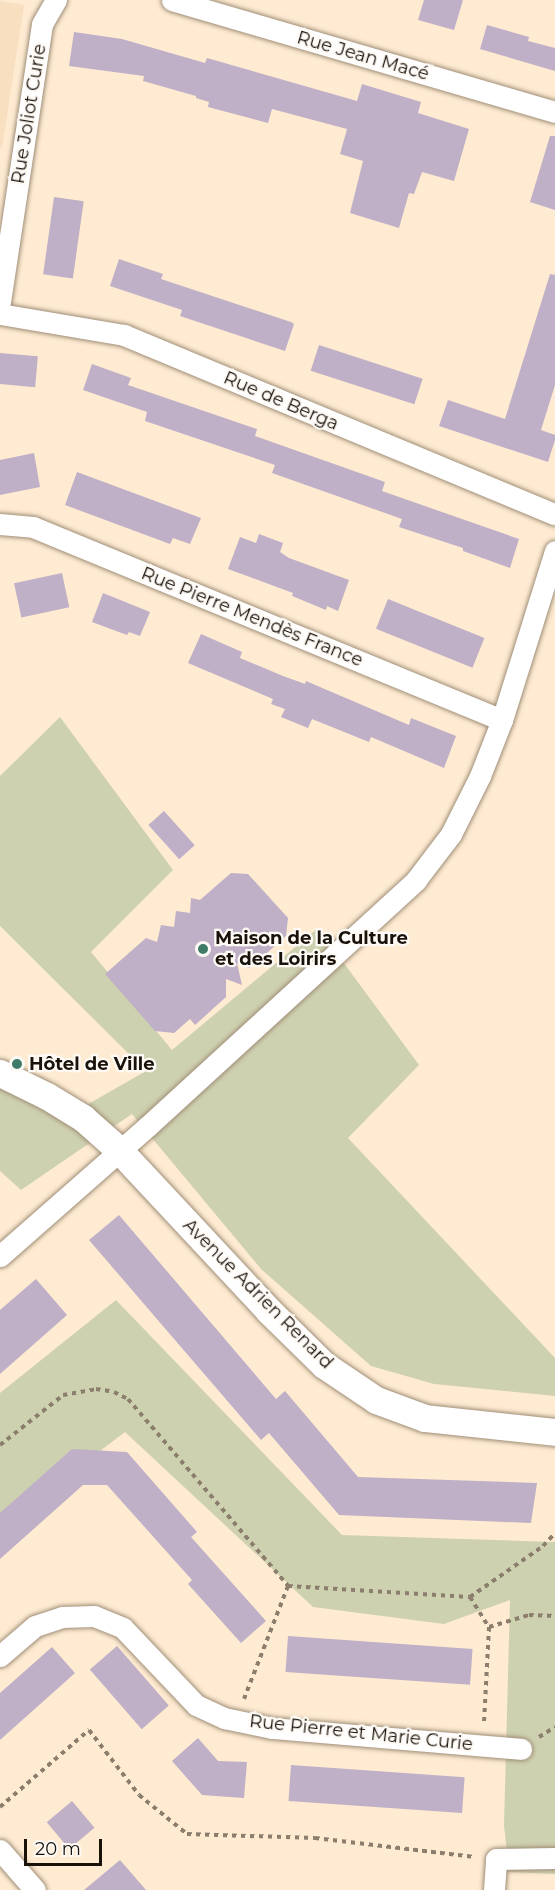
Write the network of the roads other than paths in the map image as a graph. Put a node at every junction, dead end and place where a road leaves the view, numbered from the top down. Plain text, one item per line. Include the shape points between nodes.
1 (56, 0) edge
2 (172, 0) edge
3 (555, 112) edge
4 (0, 302) edge
5 (0, 314) edge
6 (555, 514) edge
7 (0, 524) edge
8 (555, 551) edge
9 (502, 720) junction
10 (0, 1073) edge
11 (119, 1150) junction
12 (0, 1256) edge
13 (555, 1432) edge
14 (0, 1656) edge
15 (521, 1749) dead end
16 (0, 1850) edge
17 (555, 1858) edge
18 (35, 1890) edge
19 (494, 1890) edge

1 - 4 street, Rue Joliot Curie via 42,24
2 - 3 street, Rue Jean Macé
5 - 6 street, Rue de Berga via 124,335
7 - 9 street, Rue Pierre Mendès France via 33,527
8 - 9 street
9 - 11 street via 451,834 416,880
10 - 11 street, Avenue Adrien Renard via 83,1118
11 - 12 street
11 - 13 street, Avenue Adrien Renard via 324,1365 376,1400 425,1418
14 - 15 street, Rue Pierre et Marie Curie via 35,1626 62,1617 94,1616 123,1628 196,1705 224,1718 272,1728
16 - 18 street
17 - 19 street via 496,1859

